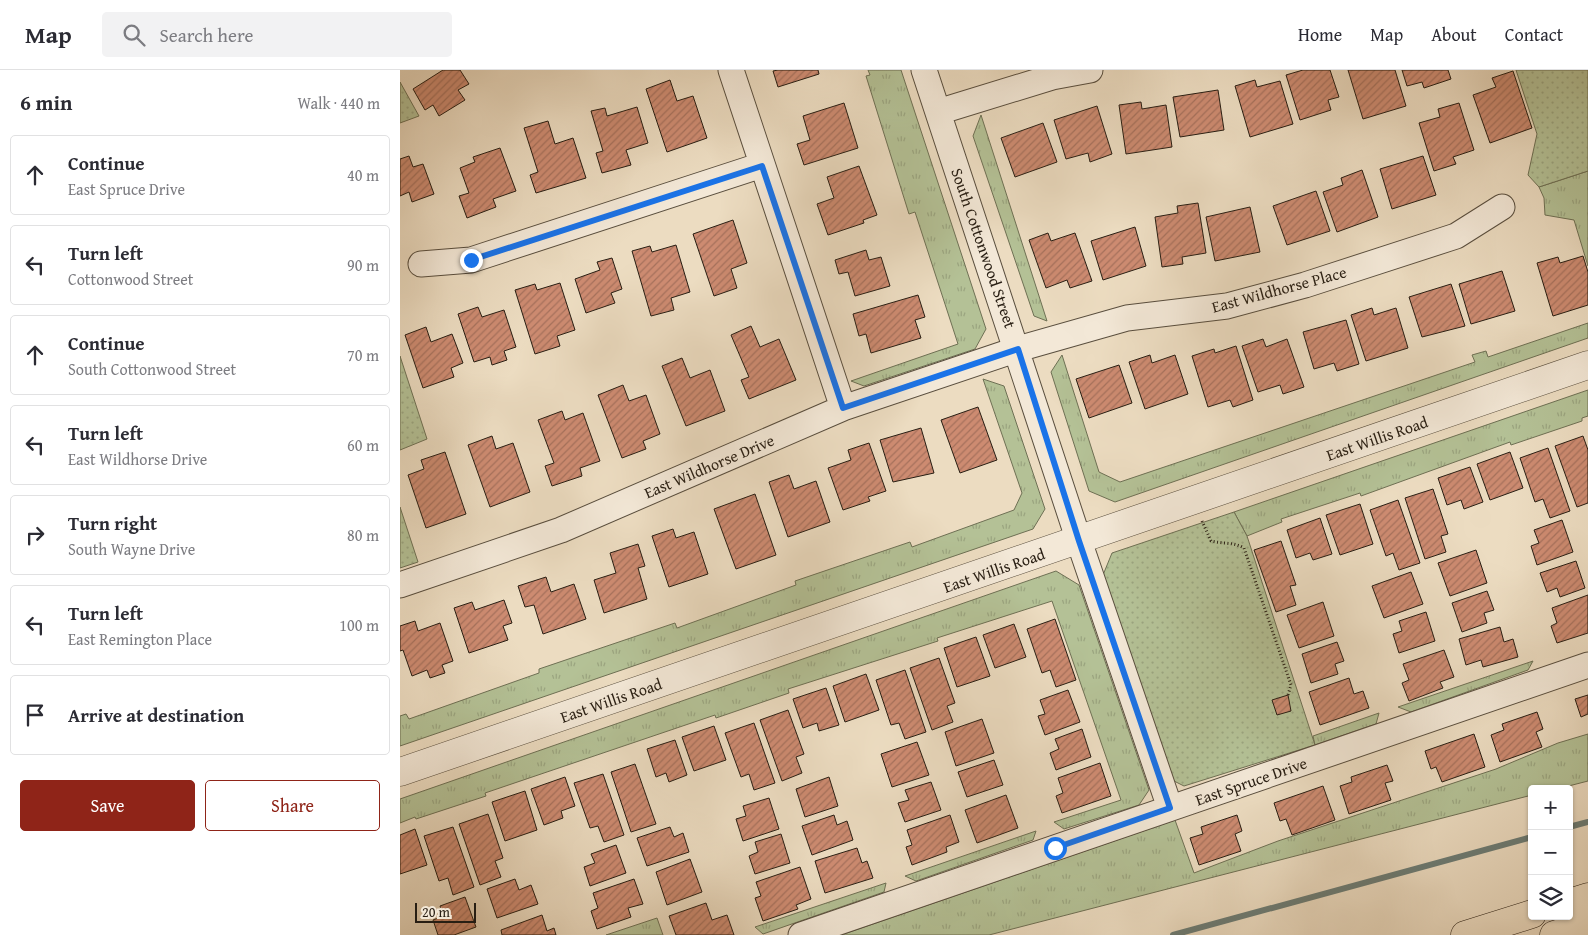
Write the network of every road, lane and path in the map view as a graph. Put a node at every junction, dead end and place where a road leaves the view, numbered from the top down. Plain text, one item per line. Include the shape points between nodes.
1 (731, 70) edge
2 (924, 70) edge
3 (1090, 70) edge
4 (938, 112) junction
5 (762, 166) junction
6 (1502, 207) dead end
7 (421, 264) dead end
8 (1018, 349) junction
9 (1588, 365) edge
10 (843, 408) junction
11 (1194, 501) junction
12 (1079, 541) junction
13 (400, 584) edge
14 (1588, 665) edge
15 (1288, 695) dead end
16 (400, 772) edge
17 (1170, 808) junction
18 (1588, 897) edge
19 (1573, 901) edge
20 (1528, 915) edge
21 (1588, 924) edge
22 (801, 935) edge
23 (1465, 935) edge
24 (1554, 935) edge

1 - 5 street
2 - 4 street, South Cottonwood Street
3 - 4 street via 1052,76
4 - 8 street, South Cottonwood Street
5 - 7 street via 471,260
5 - 10 street
6 - 8 street, East Wildhorse Place via 1456,236 1305,285 1227,306 1127,318
8 - 10 street, East Wildhorse Drive
8 - 12 street, South Cottonwood Street
9 - 11 street, East Willis Road
10 - 13 street, East Wildhorse Drive via 561,530
11 - 12 street, East Willis Road
11 - 15 path via 1211,541 1235,543 1244,548 1291,686
12 - 16 street, East Willis Road
12 - 17 street, South Cottonwood Street
14 - 17 street, East Spruce Drive
17 - 22 street, East Spruce Drive
18 - 19 highway
20 - 23 highway
21 - 24 highway

